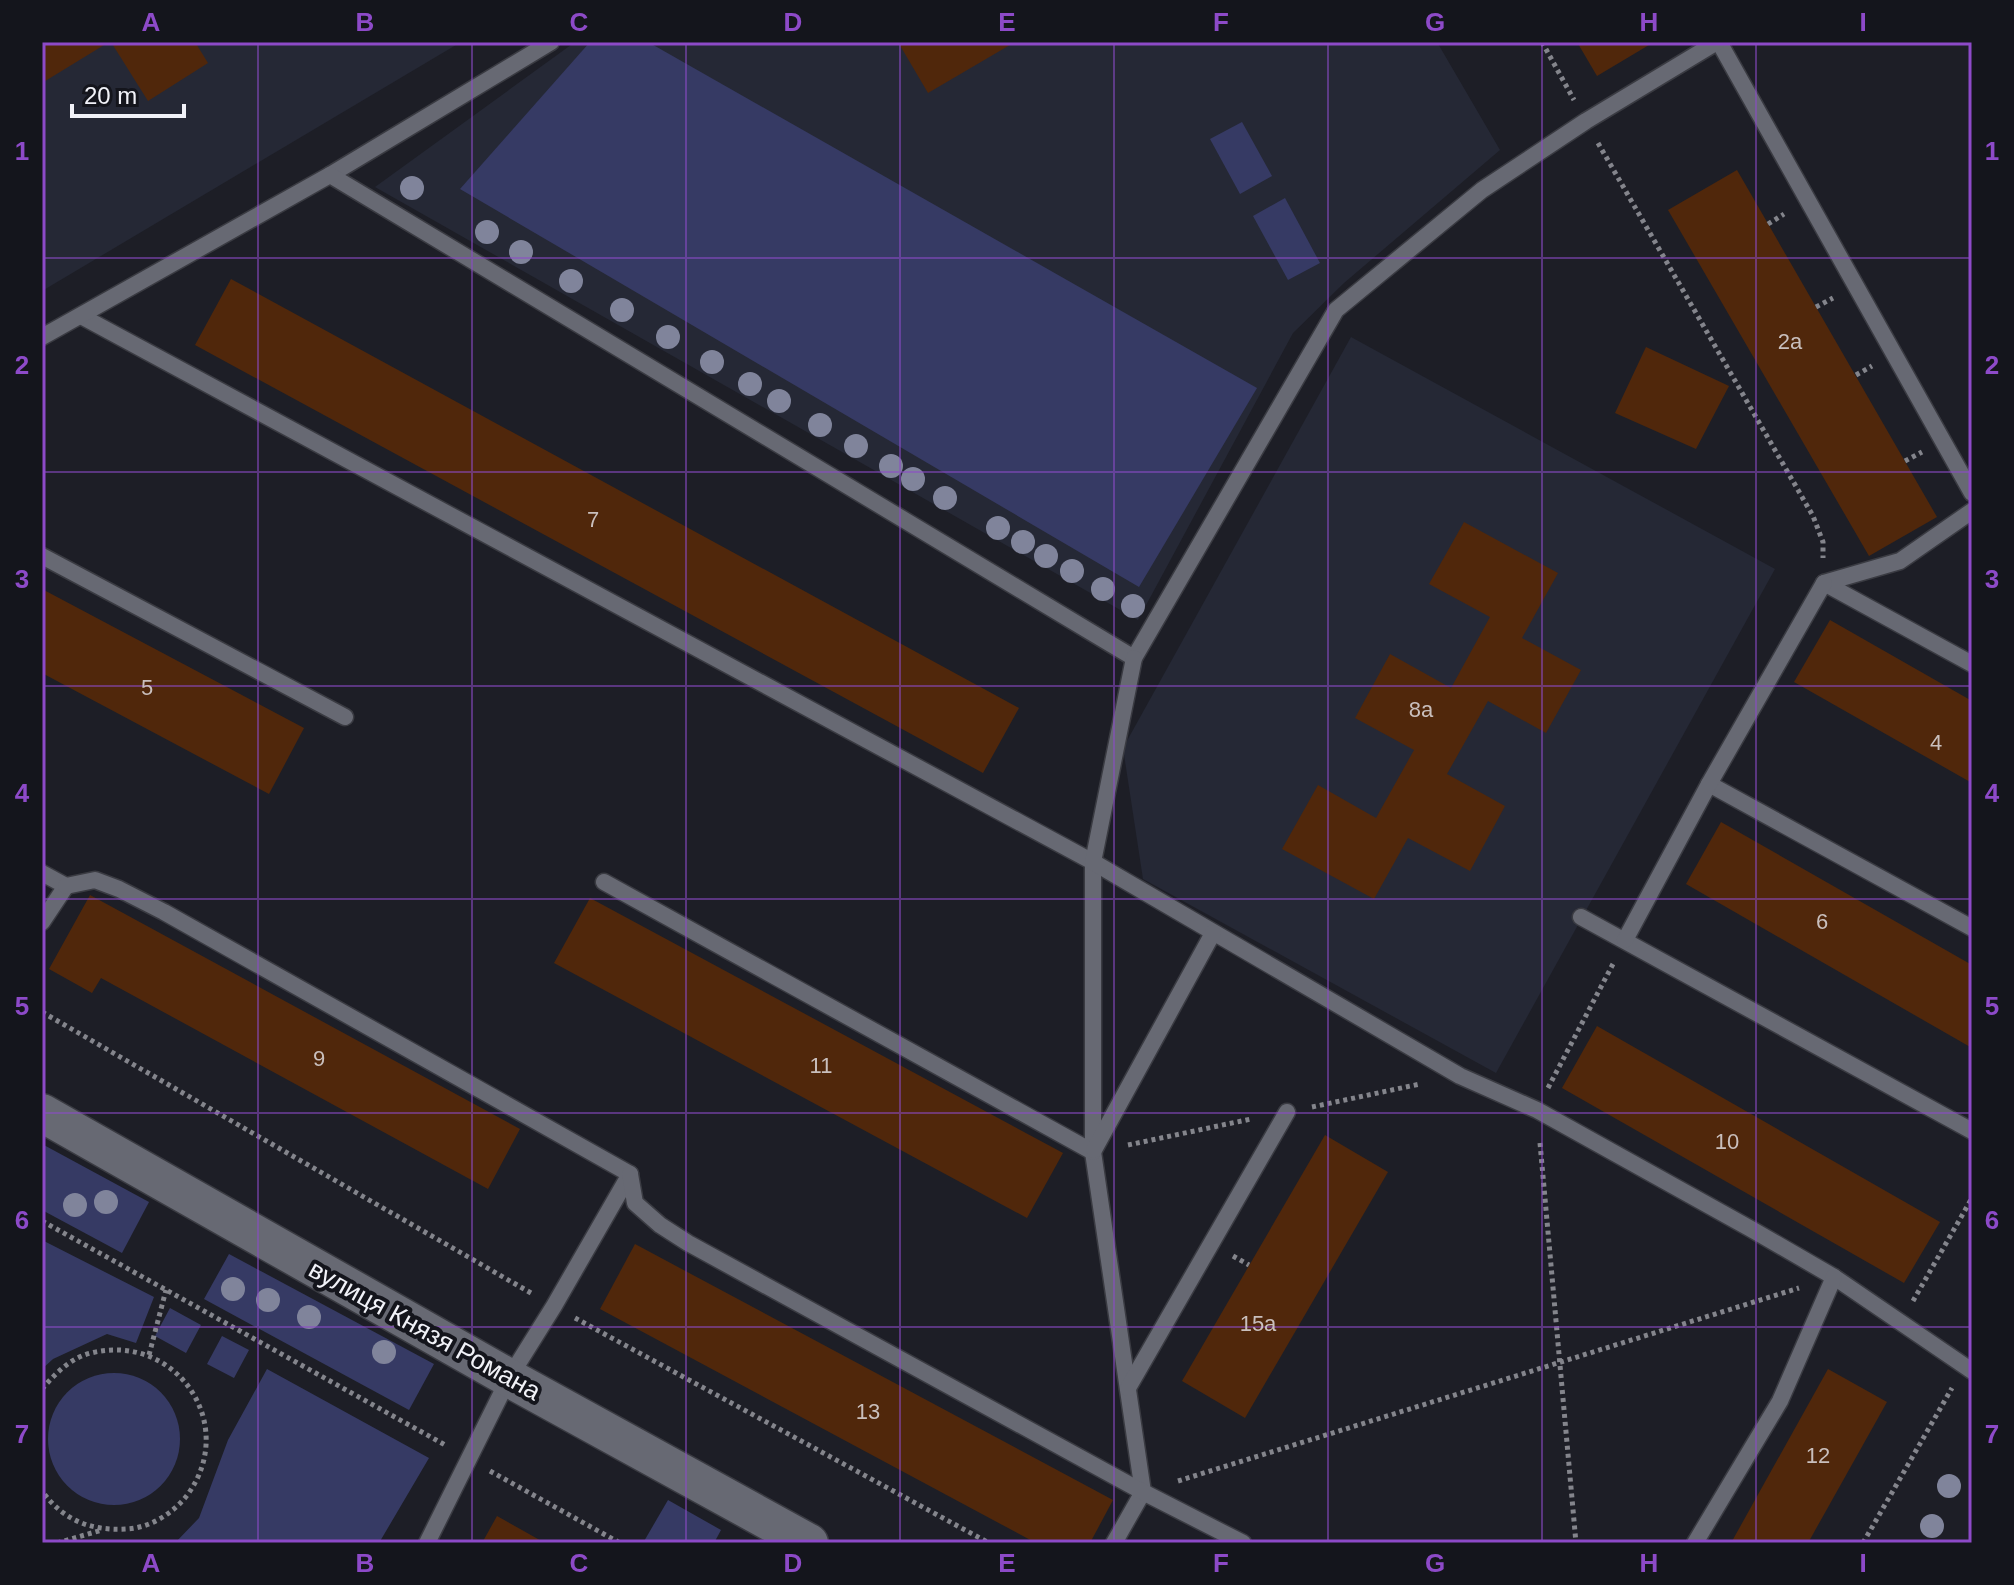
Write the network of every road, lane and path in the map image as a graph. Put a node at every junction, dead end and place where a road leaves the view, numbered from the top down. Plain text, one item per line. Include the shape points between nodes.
1 (551, 42) edge
2 (1542, 42) edge
3 (1718, 42) edge
4 (1586, 121) junction
5 (330, 175) junction
6 (81, 316) junction
7 (42, 337) edge
8 (1972, 493) edge
9 (1972, 511) edge
10 (42, 556) edge
11 (1824, 583) junction
12 (1134, 658) junction
13 (1972, 664) edge
14 (345, 717) dead end
15 (1709, 784) junction
16 (1093, 862) junction
17 (42, 873) edge
18 (604, 882) dead end
19 (66, 886) junction
20 (1581, 917) dead end
21 (42, 922) edge
22 (1972, 928) edge
23 (1213, 933) junction
24 (1625, 940) junction
25 (42, 1012) edge
26 (1537, 1110) junction
27 (1287, 1112) dead end
28 (42, 1113) edge
29 (1972, 1131) edge
30 (1093, 1152) junction
31 (630, 1174) junction
32 (1972, 1198) edge
33 (42, 1221) edge
34 (1834, 1277) junction
35 (166, 1290) junction
36 (554, 1306) junction
37 (1901, 1324) junction
38 (149, 1355) junction
39 (1560, 1362) junction
40 (1968, 1368) edge
41 (509, 1378) junction
42 (1128, 1388) junction
43 (42, 1389) edge
44 (469, 1459) junction
45 (42, 1491) edge
46 (1143, 1492) junction
47 (102, 1530) junction
48 (57, 1543) edge
49 (427, 1543) edge
50 (620, 1543) edge
51 (809, 1543) edge
52 (989, 1543) edge
53 (1114, 1543) edge
54 (1243, 1543) edge
55 (1576, 1543) edge
56 (1695, 1543) edge
57 (1863, 1543) edge

1 - 5 lane
2 - 4 path
3 - 4 lane
3 - 8 lane
4 - 11 path via 1820,529
4 - 12 lane via 1482,190 1336,310
5 - 6 lane
5 - 12 lane
6 - 7 lane
6 - 16 lane
9 - 11 lane via 1900,561
10 - 14 lane
11 - 13 lane
11 - 15 lane
12 - 16 lane
15 - 22 lane
15 - 24 lane
16 - 23 lane
16 - 30 lane
17 - 19 lane
18 - 30 lane
19 - 21 lane
19 - 31 lane via 95,880 119,889
20 - 24 lane
23 - 26 lane via 1460,1076
23 - 30 lane
24 - 26 path
24 - 29 lane
25 - 36 path
26 - 34 lane
26 - 39 path
27 - 42 lane
28 - 41 street, вулиця Князя Романа
30 - 42 lane
31 - 36 lane
31 - 46 lane via 635,1203 688,1243
32 - 37 path
33 - 35 path
34 - 37 lane
34 - 39 path
34 - 56 lane via 1780,1401
35 - 38 path
35 - 44 path
36 - 41 lane
36 - 52 path
37 - 40 lane
38 - 43 path via 119,1349 88,1354 60,1369
38 - 47 path via 176,1372 196,1395 206,1425 206,1453 198,1480 158,1521
39 - 46 path
39 - 55 path
40 - 57 path
41 - 44 lane
41 - 51 street, вулиця Князя Романа
42 - 46 lane
44 - 49 lane
44 - 50 path
45 - 47 path via 75,1521
46 - 53 lane
46 - 54 lane
47 - 48 path

